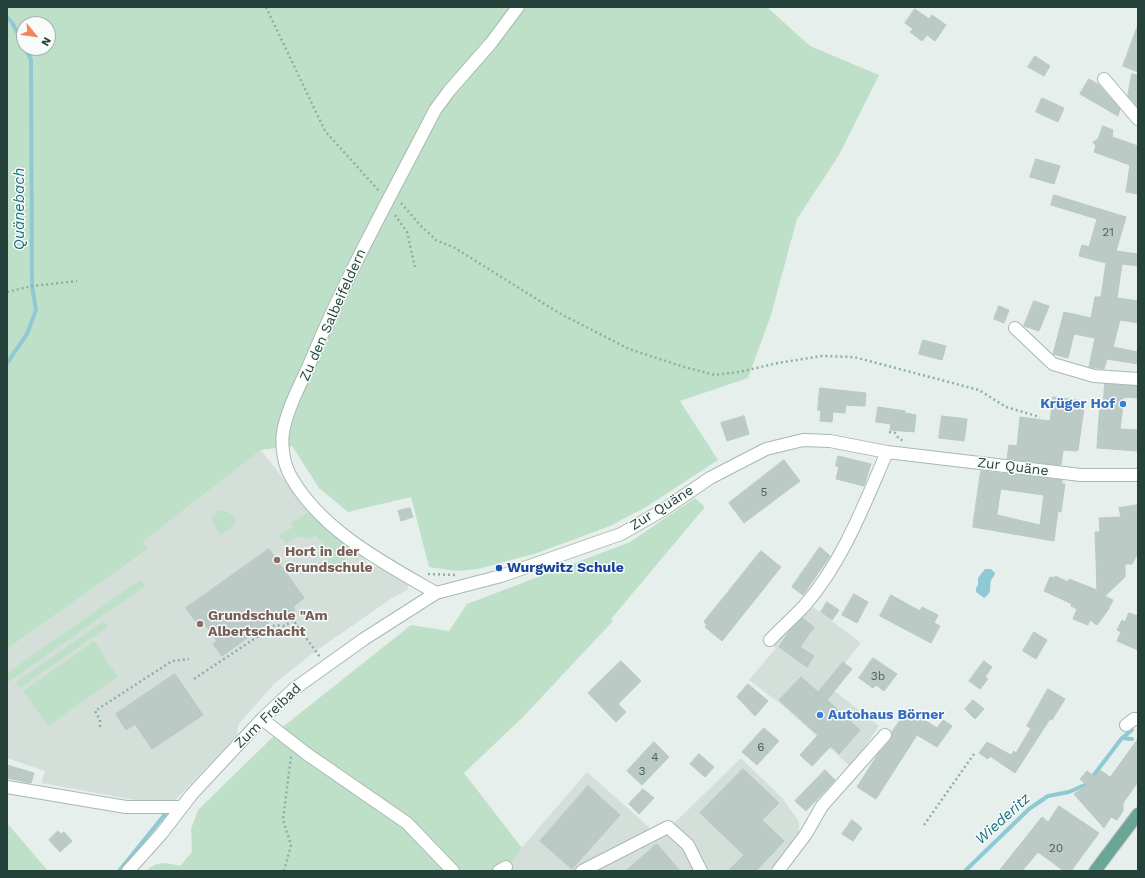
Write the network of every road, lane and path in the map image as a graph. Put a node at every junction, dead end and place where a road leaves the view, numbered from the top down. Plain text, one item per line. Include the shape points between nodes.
1 (266, 7) edge
2 (518, 7) edge
3 (1104, 79) dead end
4 (1138, 120) edge
5 (386, 202) junction
6 (415, 267) dead end
7 (77, 281) dead end
8 (7, 292) edge
9 (1015, 328) dead end
10 (1138, 379) edge
11 (1040, 416) dead end
12 (889, 432) dead end
13 (899, 439) dead end
14 (887, 452) junction
15 (1138, 474) edge
16 (436, 593) junction
17 (287, 616) dead end
18 (293, 620) junction
19 (770, 640) dead end
20 (318, 656) dead end
21 (189, 659) dead end
22 (194, 679) dead end
23 (262, 719) junction
24 (1138, 719) edge
25 (1126, 725) dead end
26 (100, 727) dead end
27 (885, 735) dead end
28 (292, 743) junction
29 (974, 754) dead end
30 (7, 788) edge
31 (180, 807) junction
32 (1138, 814) edge
33 (924, 825) dead end
34 (128, 871) edge
35 (284, 871) edge
36 (453, 871) edge
37 (582, 871) edge
38 (701, 871) edge
39 (778, 871) edge
40 (1095, 871) edge

1 - 5 path via 325,131
2 - 5 street, Zu den Salbeifeldern via 435,110
3 - 4 street
5 - 6 path via 407,232
5 - 11 path via 402,203 436,240 455,248 559,313 629,349 684,367 715,375 822,356 854,357 979,390 1006,407
5 - 16 street, Zu den Salbeifeldern via 340,292 290,412 283,433 283,454 290,477 311,504 333,526 377,558
7 - 8 path via 32,286
9 - 10 street via 1053,364 1094,376
12 - 13 path via 895,433
14 - 15 street, Zur Quäne via 1081,475
14 - 16 street, Zur Quäne via 830,441 803,440 766,449 710,478 663,510 621,534 501,576
14 - 19 street via 839,557 804,605
16 - 23 street, Zum Freibad via 325,666 294,689
17 - 18 path
18 - 20 path
18 - 22 path via 285,626 275,625
21 - 26 path via 172,661 95,711 100,720
23 - 28 street
23 - 31 street, Zum Freibad
24 - 25 street via 1134,718
27 - 39 street via 822,806 806,834
28 - 35 path via 283,820 291,845
28 - 36 street via 407,823
29 - 33 path
30 - 31 street via 126,806
31 - 34 street, Zum Freibad via 162,833
32 - 40 main road
37 - 38 street via 668,827 688,845

